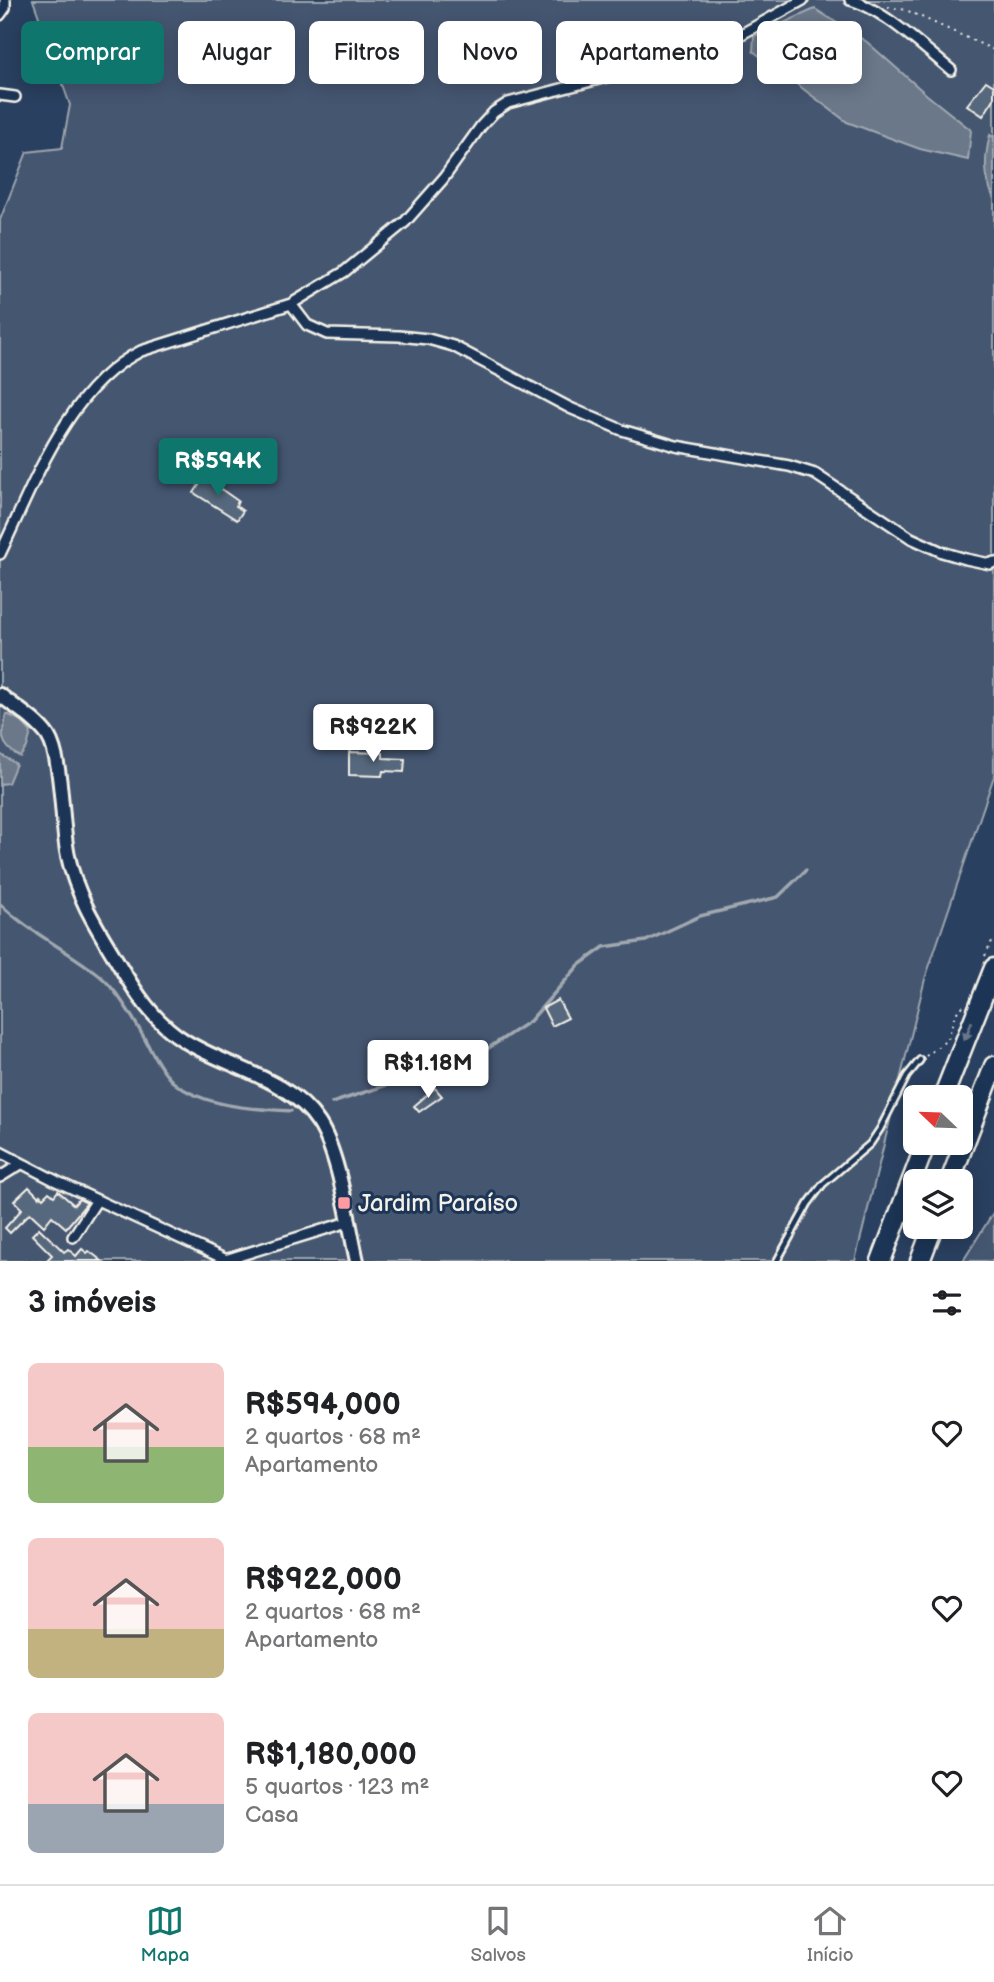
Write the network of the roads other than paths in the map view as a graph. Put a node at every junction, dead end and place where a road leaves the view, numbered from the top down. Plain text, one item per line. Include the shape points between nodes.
1 (5, 0) edge
2 (803, 0) edge
3 (850, 0) edge
4 (0, 15) edge
5 (951, 70) dead end
6 (0, 95) edge
7 (15, 97) dead end
8 (291, 304) junction
9 (0, 554) edge
10 (994, 562) edge
11 (0, 695) edge
12 (989, 964) edge
13 (919, 1060) road end
14 (994, 1066) edge
15 (947, 1085) edge
16 (0, 1152) edge
17 (921, 1155) edge
18 (21, 1164) junction
19 (955, 1169) edge
20 (0, 1177) edge
21 (97, 1200) junction
22 (348, 1222) junction
23 (74, 1237) dead end
24 (928, 1239) edge
25 (227, 1260) edge
26 (357, 1261) edge
27 (778, 1261) edge
28 (881, 1261) edge
29 (920, 1261) edge

1 - 4 street
2 - 8 street via 740,35 690,55 508,103 481,126 405,222 344,272
3 - 5 street via 901,30
6 - 7 street
8 - 9 street via 120,361 80,402 48,453
8 - 10 street via 307,325 327,334 399,336 453,346 622,430 676,446 815,474 911,538 966,559
11 - 22 main road via 48,736 56,760 67,855 78,892 143,1002 160,1023 186,1041 303,1104 331,1149
12 -> 15 highway
13 - 27 lane via 870,1144 823,1184 808,1204
14 - 19 highway
16 - 18 street
17 - 28 highway
18 - 20 street
18 - 21 street
21 - 23 street
21 - 25 street
22 - 25 street
22 - 26 main road
24 - 29 highway

